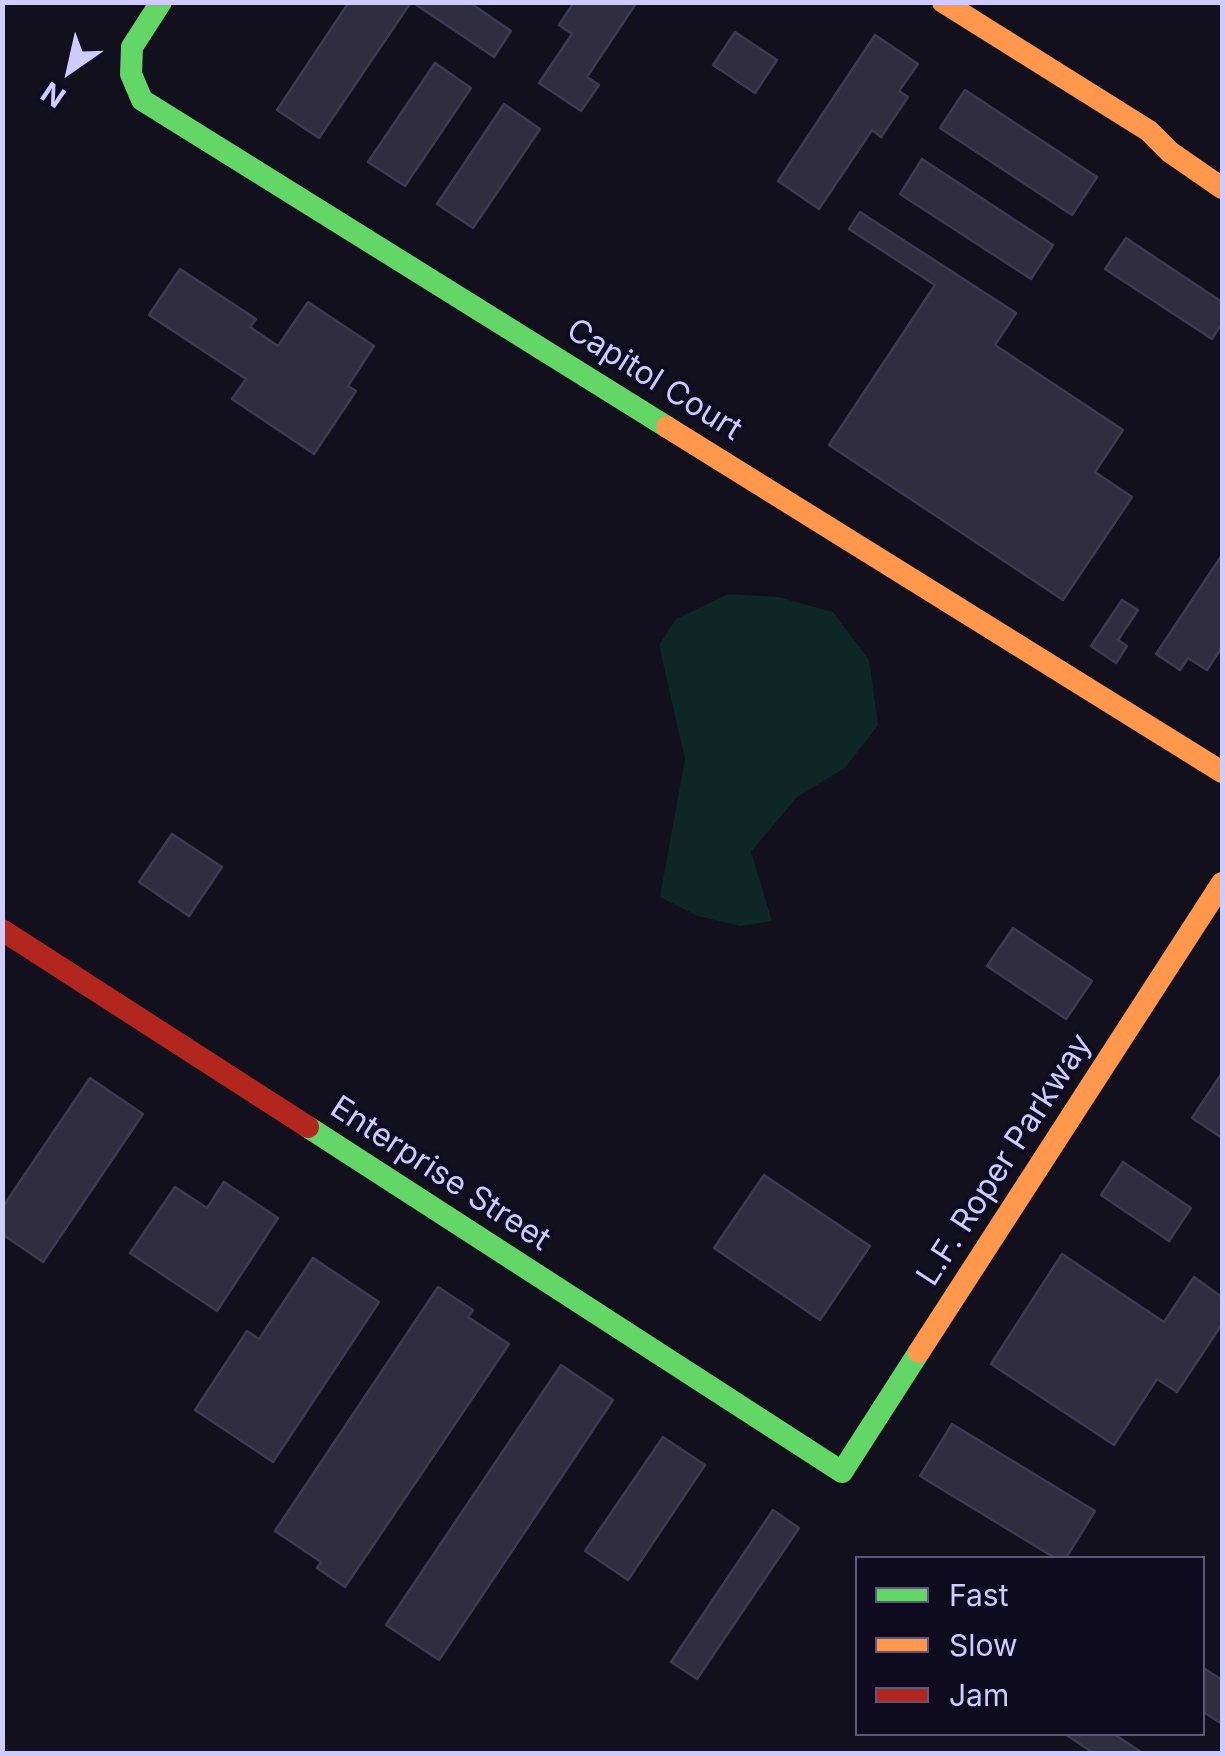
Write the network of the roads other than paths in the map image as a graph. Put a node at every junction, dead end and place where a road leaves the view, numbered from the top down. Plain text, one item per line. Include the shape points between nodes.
1 (161, 2) edge
2 (943, 2) edge
3 (1222, 188) edge
4 (1222, 772) edge
5 (1222, 883) edge
6 (2, 930) edge
7 (842, 1472) joint

1 - 4 street, Capitol Court via 132,46 131,74 142,100
2 - 3 street via 1149,131
5 - 7 street, L.F. Roper Parkway
6 - 7 street, Enterprise Street

